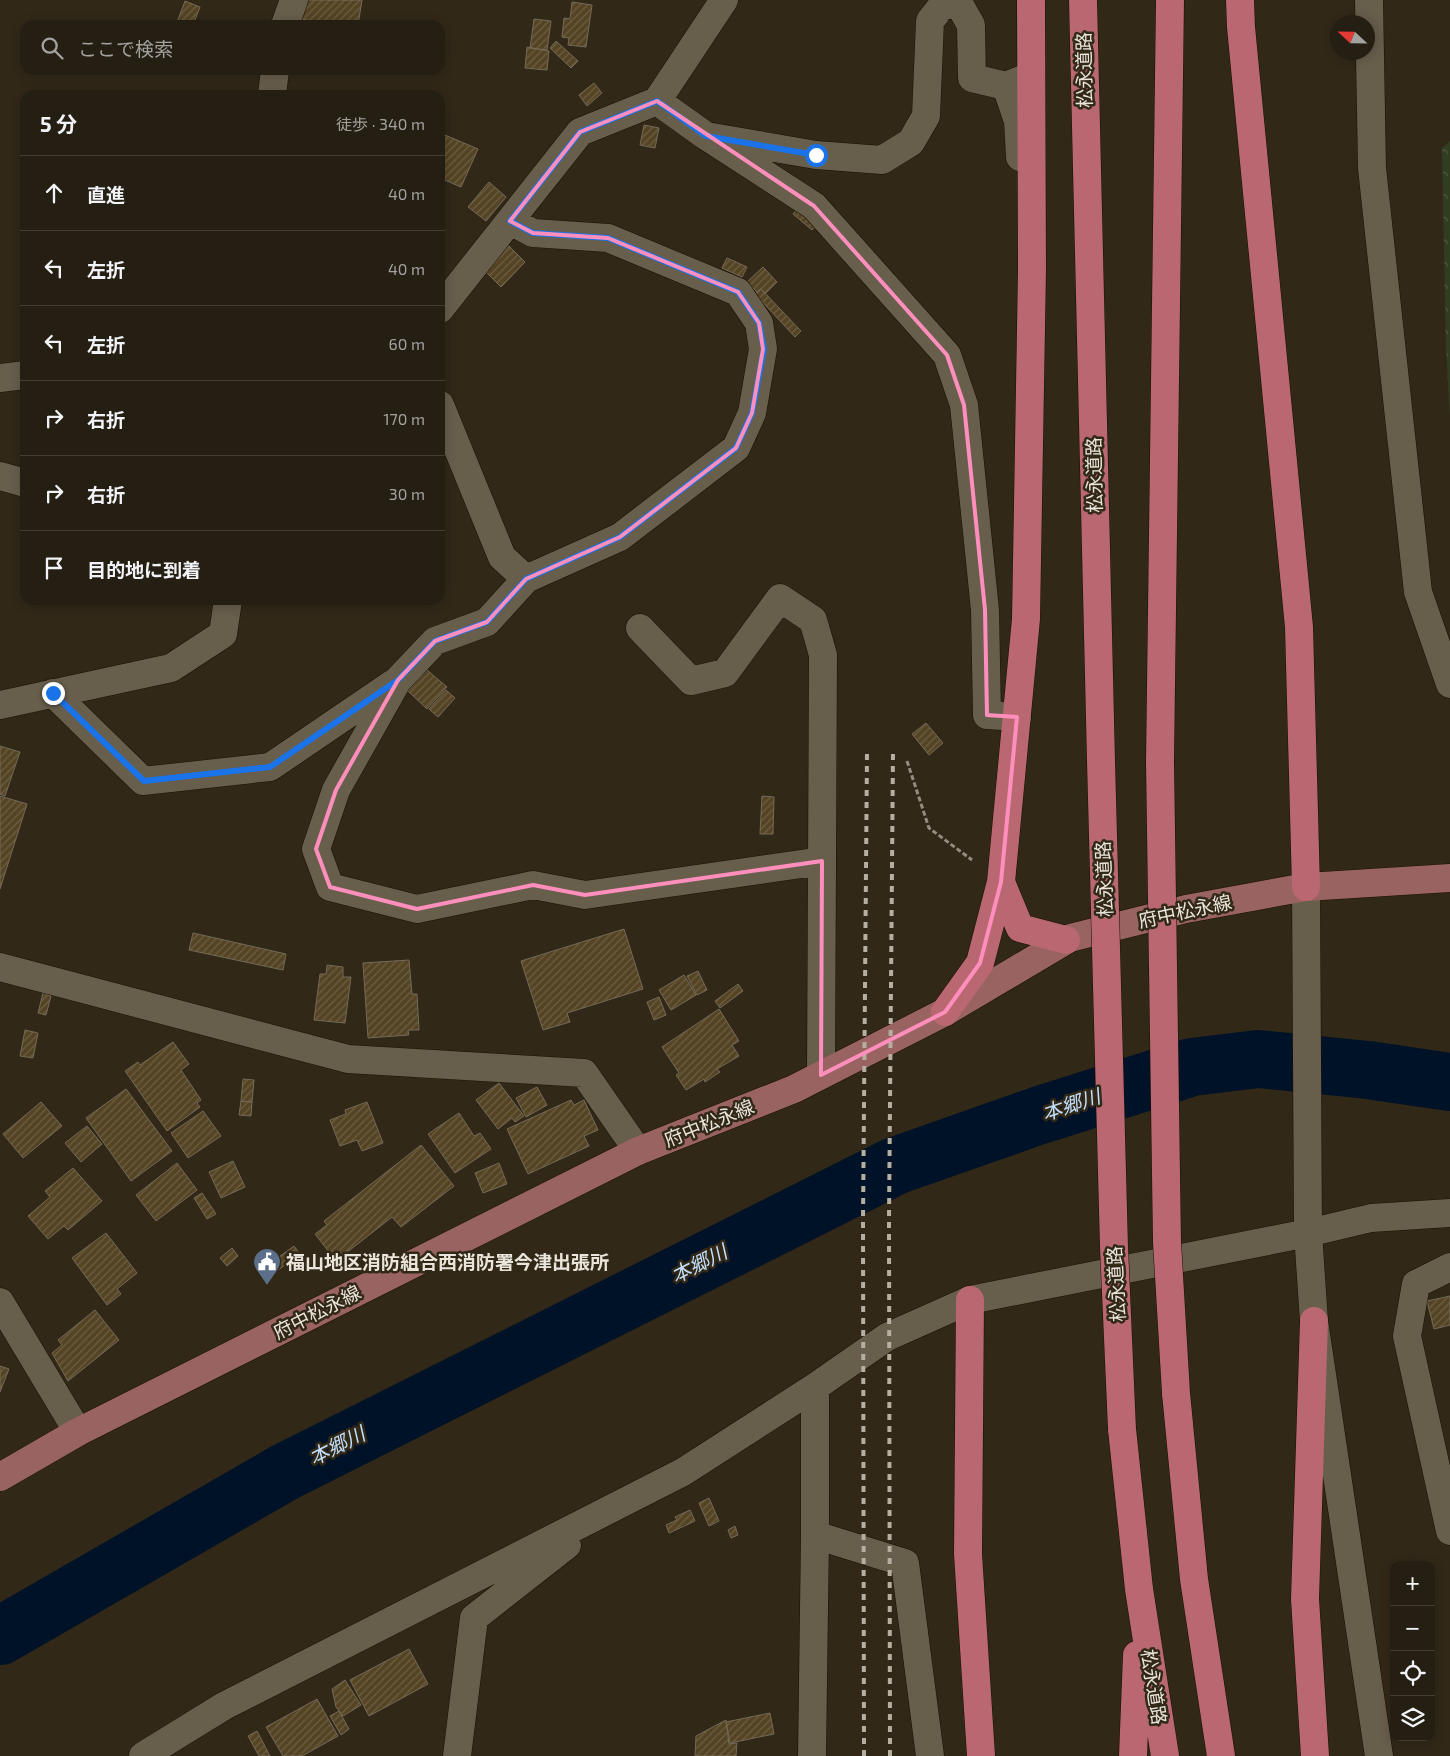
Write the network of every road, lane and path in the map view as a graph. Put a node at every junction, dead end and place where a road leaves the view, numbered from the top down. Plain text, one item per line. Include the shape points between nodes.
1 (294, 0) edge
2 (724, 0) edge
3 (1031, 0) edge
4 (1083, 0) edge
5 (1170, 0) edge
6 (1240, 0) edge
7 (1369, 0) edge
8 (287, 20) edge
9 (275, 75) edge
10 (1032, 76) junction
11 (1006, 86) junction
12 (273, 90) edge
13 (657, 101) junction
14 (706, 136) junction
15 (510, 221) junction
16 (1032, 270) junction
17 (445, 303) edge
18 (20, 376) edge
19 (0, 378) edge
20 (445, 417) edge
21 (0, 476) edge
22 (20, 482) edge
23 (526, 579) junction
24 (227, 605) edge
25 (640, 628) dead end
26 (398, 680) junction
27 (1450, 684) edge
28 (53, 693) junction
29 (0, 705) edge
30 (1017, 717) junction
31 (907, 761) dead end
32 (822, 861) junction
33 (1450, 878) edge
34 (1001, 882) junction
35 (1306, 887) junction
36 (1066, 940) junction
37 (0, 967) edge
38 (946, 1012) junction
39 (821, 1075) junction
40 (638, 1151) junction
41 (1450, 1213) edge
42 (1308, 1233) junction
43 (1450, 1267) edge
44 (970, 1300) junction
45 (0, 1302) edge
46 (1314, 1321) junction
47 (815, 1387) junction
48 (78, 1432) junction
49 (0, 1477) edge
50 (616, 1507) junction
51 (1450, 1531) edge
52 (815, 1535) junction
53 (1138, 1589) junction
54 (143, 1756) edge
55 (457, 1756) edge
56 (812, 1756) edge
57 (930, 1756) edge
58 (981, 1756) edge
59 (1133, 1756) edge
60 (1165, 1756) edge
61 (1221, 1756) edge
62 (1315, 1756) edge
63 (1379, 1756) edge

1 - 8 street
2 - 13 street
3 - 10 highway
4 - 53 highway, 松永道路, bridge via 1114,1247 1122,1429
5 - 61 highway, bridge via 1160,762 1167,1242 1176,1393 1194,1579
6 - 35 highway via 1299,627
7 - 27 street via 1372,168 1418,592
9 - 12 street
10 - 11 street
10 - 16 highway
11 - 14 street via 972,78 971,25 958,2 941,7 930,21 926,116 911,142 882,160 816,155
11 - 16 street via 1018,121 1022,202
13 - 14 street
13 - 15 street via 580,132
14 - 30 street via 814,206 946,355 964,405 985,610 987,715
15 - 17 street
15 - 23 street via 533,233 608,238 738,292 759,323 764,349 752,413 736,448 620,537
16 - 30 highway via 1026,619
18 - 19 street
20 - 23 street via 502,557
21 - 22 street
23 - 26 street via 487,622 435,641
24 - 28 street via 223,634 171,668
25 - 32 street via 691,681 725,673 780,598 813,620 824,655
26 - 28 street via 270,767 144,781
26 - 32 street via 336,790 316,848 330,887 417,909 533,885 585,894
28 - 29 street
30 - 34 highway
31 - 34 path via 928,828
32 - 39 street
33 - 35 main road, 府中松永線
34 - 36 highway via 1020,928
34 - 38 highway via 980,963
35 - 36 main road, 府中松永線 via 1186,909
35 - 42 street
36 - 38 main road, 府中松永線
37 - 40 street via 348,1059 584,1073
38 - 39 main road, 府中松永線
39 - 40 main road, 府中松永線 via 794,1089
40 - 48 main road, 府中松永線
41 - 42 street via 1372,1218
42 - 44 street
42 - 46 street
43 - 51 street via 1416,1284 1407,1336
44 - 47 street via 887,1337
44 - 58 highway via 968,1554
45 - 48 street
46 - 62 highway via 1304,1600
46 - 63 street
47 - 50 street via 683,1472
47 - 52 street
48 - 49 main road, 府中松永線
50 - 54 street via 224,1706
50 - 55 street via 474,1618
52 - 56 street
52 - 57 street via 905,1563
53 - 59 highway
53 - 60 highway, 松永道路

